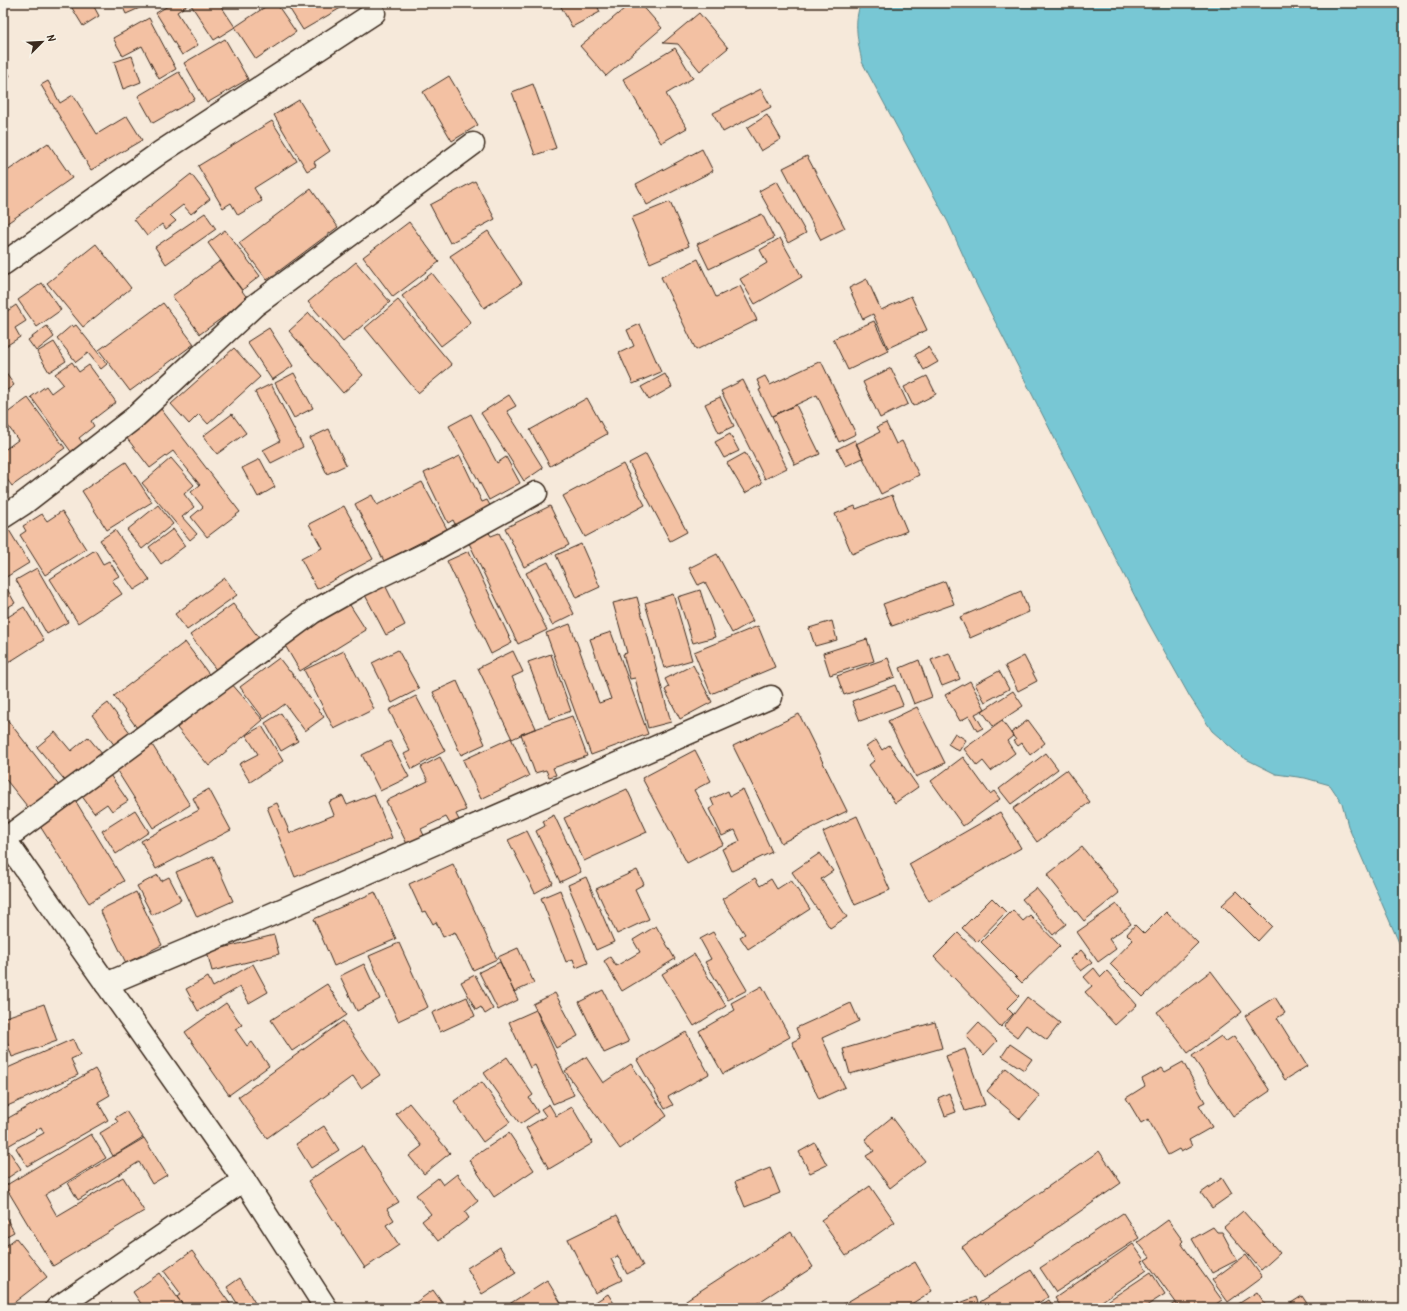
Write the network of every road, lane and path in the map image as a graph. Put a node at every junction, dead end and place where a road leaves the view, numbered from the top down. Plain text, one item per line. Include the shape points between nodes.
1 (374, 13) dead end
2 (473, 144) dead end
3 (3, 264) edge
4 (536, 493) dead end
5 (3, 517) edge
6 (771, 697) dead end
7 (4, 838) edge
8 (106, 984) junction
9 (244, 1180) junction
10 (57, 1308) edge
11 (326, 1308) edge

1 - 3 street via 162,152
2 - 5 street via 254,306 134,418
4 - 7 street via 428,553 359,586 313,612
6 - 8 street
7 - 8 street
8 - 9 street
9 - 10 street
9 - 11 street

